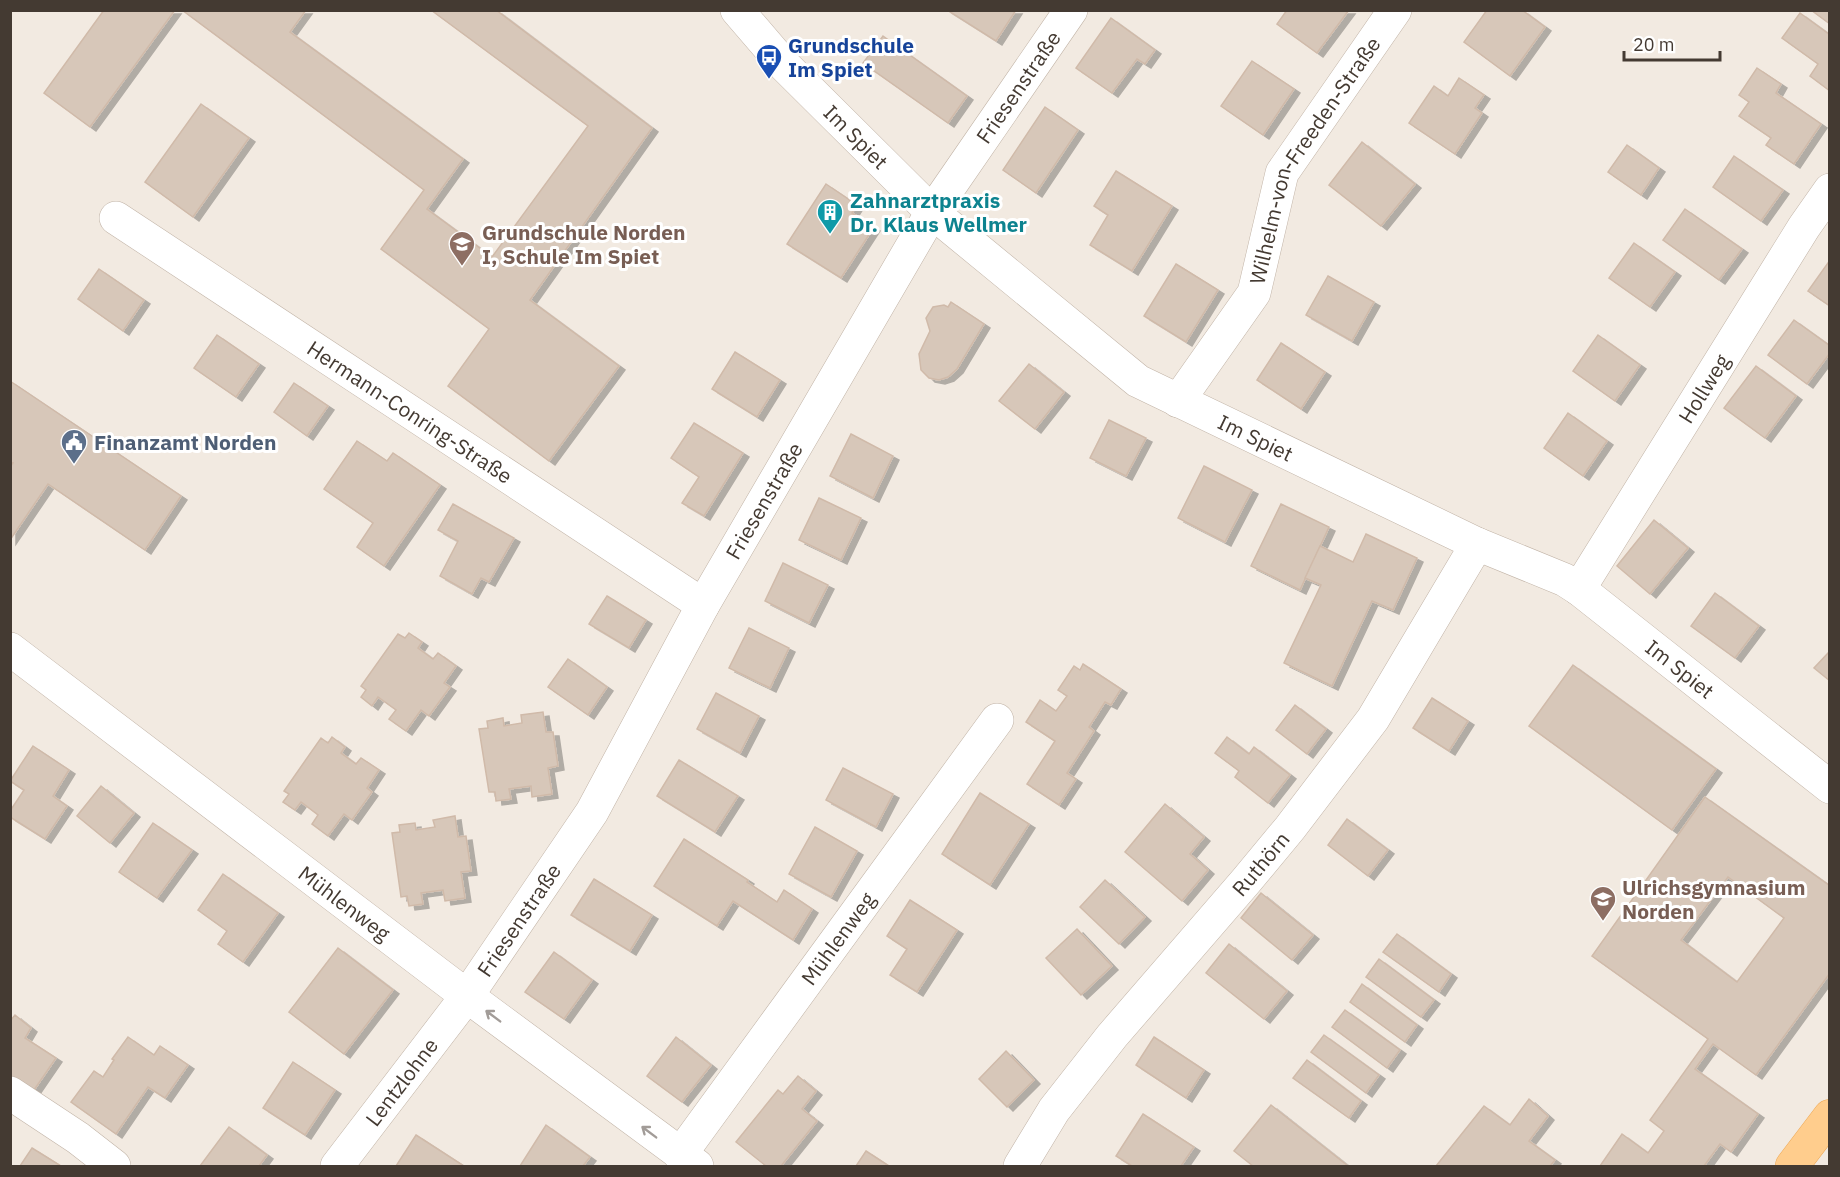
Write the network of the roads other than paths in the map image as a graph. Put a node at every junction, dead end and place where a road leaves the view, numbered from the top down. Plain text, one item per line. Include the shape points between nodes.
1 (736, 10) edge
2 (1071, 10) edge
3 (1395, 10) edge
4 (1830, 190) edge
5 (932, 212) junction
6 (116, 218) dead end
7 (1178, 401) junction
8 (1477, 544) junction
9 (1579, 589) junction
10 (703, 605) junction
11 (10, 649) edge
12 (997, 720) dead end
13 (1830, 787) edge
14 (467, 996) junction
15 (10, 1093) edge
16 (1830, 1116) edge
17 (688, 1161) edge
18 (114, 1167) edge
19 (337, 1167) edge
20 (1020, 1167) edge
21 (1792, 1167) edge

1 - 5 street, Im Spiet via 785,66
2 - 5 street, Friesenstraße
3 - 7 street, Wilhelm-von-Freeden-Straße via 1282,173 1254,293
4 - 9 street, Hollweg
5 - 7 street, Im Spiet via 1138,381
5 - 10 street, Friesenstraße
6 - 10 street, Hermann-Conring-Straße
7 - 8 street, Im Spiet
8 - 9 street, Im Spiet
8 - 20 street, Ruthörn via 1373,718 1253,873 1112,1036 1054,1110
9 - 13 street, Im Spiet
10 - 14 street, Friesenstraße via 592,812
11 - 14 street, Mühlenweg
12 - 17 street, Mühlenweg
17 -> 14 street, Mühlenweg
14 - 19 street, Lentzlohne
15 - 18 street
16 - 21 main road

